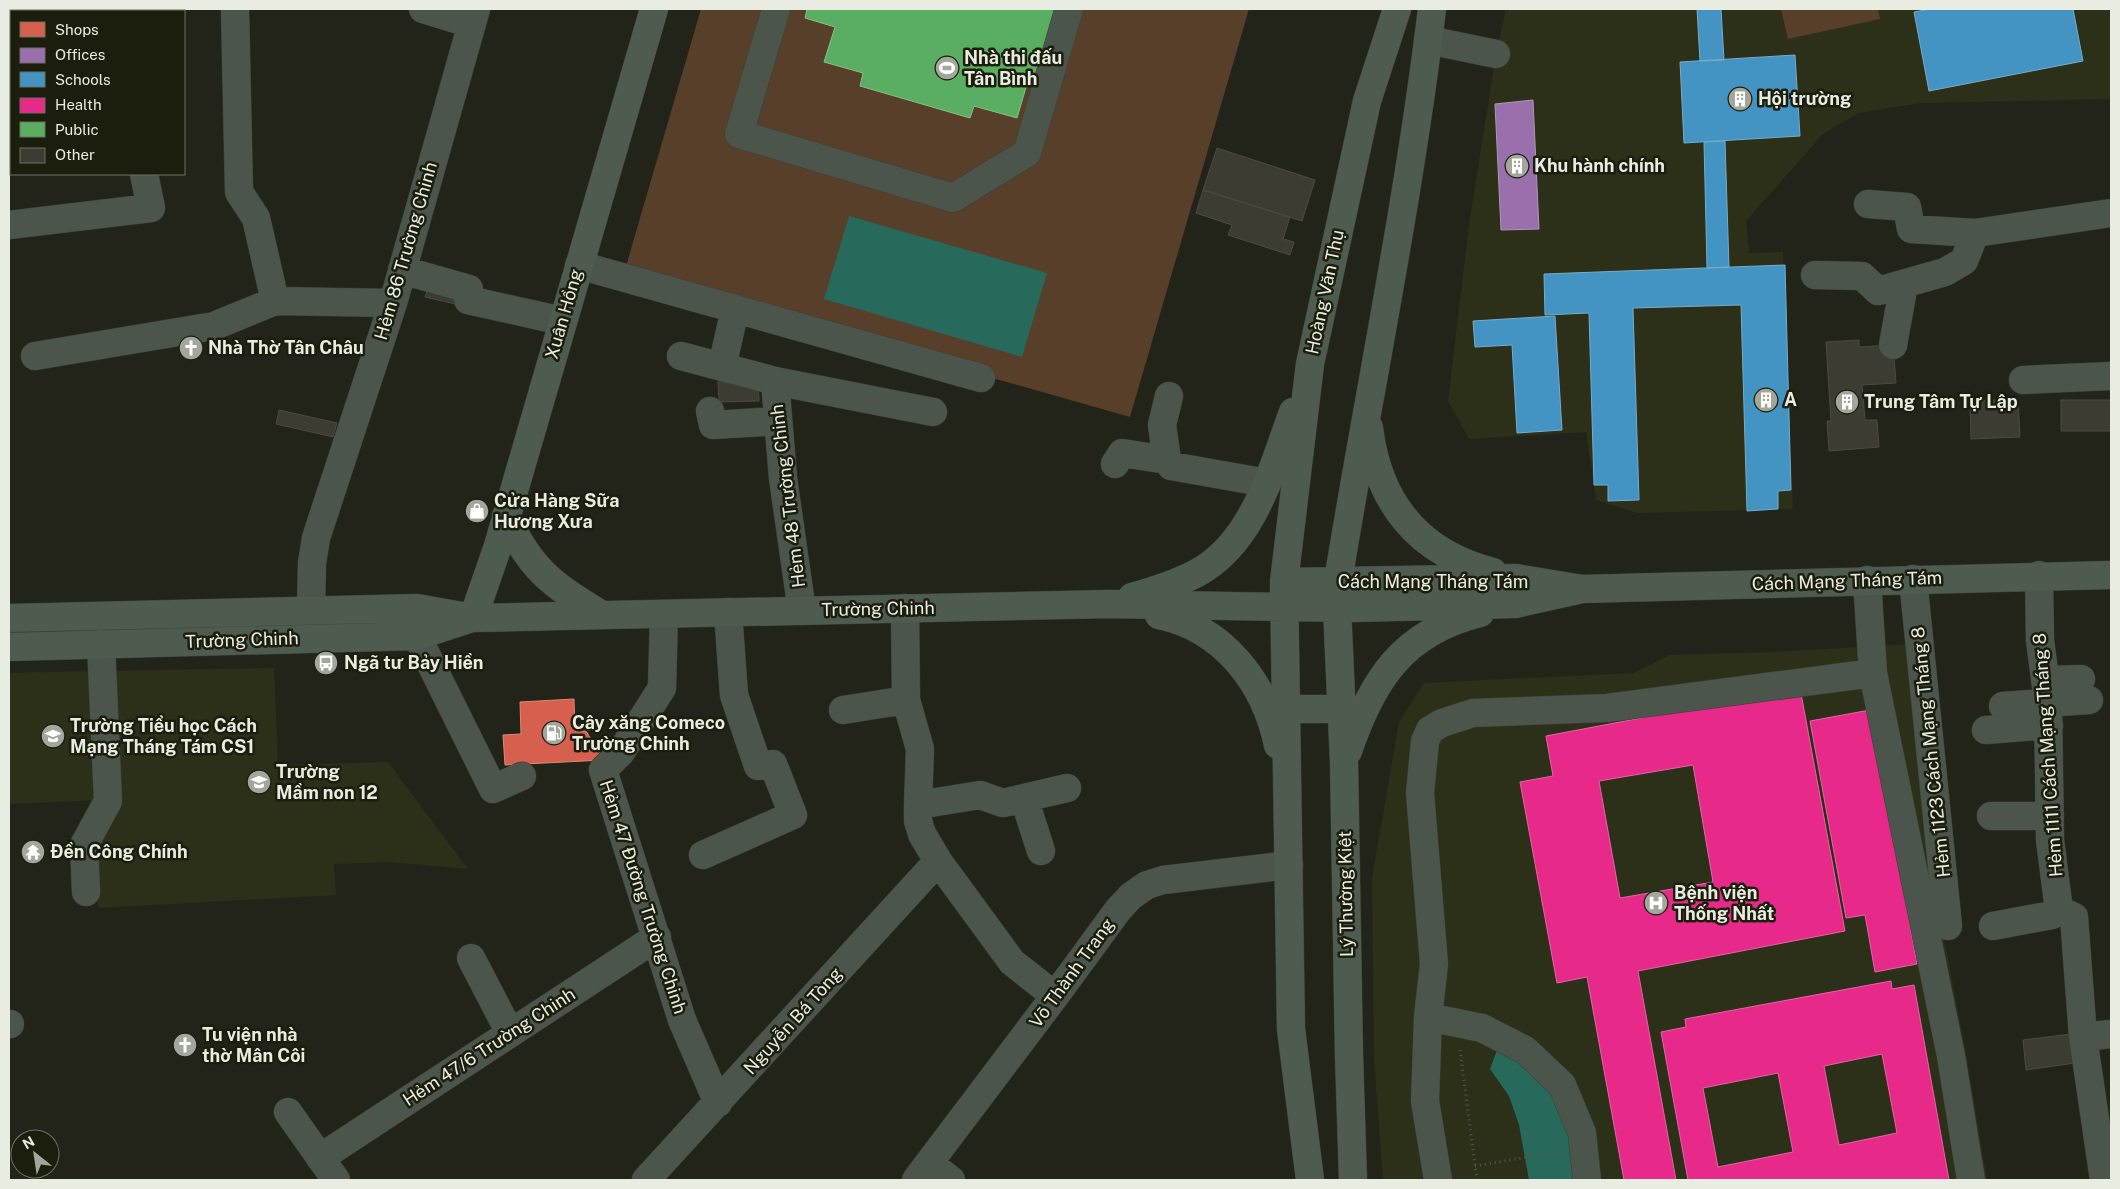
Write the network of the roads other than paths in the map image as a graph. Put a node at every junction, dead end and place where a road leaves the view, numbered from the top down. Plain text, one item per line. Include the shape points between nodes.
1 (235, 9) edge
2 (423, 9) edge
3 (654, 9) edge
4 (776, 9) edge
5 (1069, 9) edge
6 (1397, 9) edge
7 (1432, 9) edge
8 (474, 17) edge
9 (1428, 40) junction
10 (1496, 54) dead end
11 (144, 175) edge
12 (1868, 204) dead end
13 (2111, 212) edge
14 (9, 224) edge
15 (1975, 234) junction
16 (578, 265) junction
17 (402, 270) junction
18 (1815, 275) dead end
19 (1904, 284) junction
20 (275, 300) junction
21 (393, 303) junction
22 (735, 309) junction
23 (562, 321) junction
24 (1893, 345) dead end
25 (35, 356) dead end
26 (681, 356) dead end
27 (1310, 364) junction
28 (722, 367) junction
29 (2111, 376) edge
30 (981, 378) dead end
31 (2022, 380) dead end
32 (775, 381) junction
33 (1169, 396) dead end
34 (1367, 407) junction
35 (710, 411) dead end
36 (933, 412) dead end
37 (778, 421) junction
38 (1167, 460) junction
39 (1115, 464) dead end
40 (1267, 483) junction
41 (506, 516) junction
42 (2111, 575) edge
43 (2039, 576) junction
44 (1913, 579) junction
45 (1867, 580) junction
46 (1338, 581) junction
47 (1515, 591) junction
48 (1284, 595) junction
49 (1109, 604) junction
50 (905, 608) junction
51 (1336, 608) junction
52 (311, 610) junction
53 (802, 611) junction
54 (728, 612) junction
55 (664, 614) junction
56 (101, 615) junction
57 (602, 615) junction
58 (9, 618) edge
59 (473, 618) junction
60 (417, 636) junction
61 (101, 644) junction
62 (9, 647) edge
63 (1873, 672) junction
64 (2085, 689) dead end
65 (906, 700) junction
66 (2047, 702) junction
67 (2003, 706) dead end
68 (1286, 709) junction
69 (1341, 709) junction
70 (843, 710) dead end
71 (1986, 730) dead end
72 (1344, 762) junction
73 (522, 776) dead end
74 (1286, 783) junction
75 (1067, 788) dead end
76 (1024, 798) junction
77 (918, 805) junction
78 (1991, 816) dead end
79 (2050, 816) junction
80 (1041, 851) dead end
81 (703, 855) dead end
82 (938, 861) junction
83 (1288, 865) junction
84 (86, 892) dead end
85 (2059, 910) junction
86 (1948, 926) dead end
87 (1993, 926) dead end
88 (657, 937) junction
89 (471, 958) dead end
90 (1055, 996) junction
91 (1428, 1017) junction
92 (510, 1033) junction
93 (2111, 1034) edge
94 (2083, 1037) junction
95 (718, 1103) junction
96 (2102, 1104) edge
97 (288, 1112) dead end
98 (320, 1158) junction
99 (922, 1172) edge
100 (336, 1180) edge
101 (646, 1180) edge
102 (951, 1180) edge
103 (1310, 1180) edge
104 (1354, 1180) edge
105 (1438, 1180) edge
106 (1587, 1180) edge
107 (1971, 1180) edge
108 (2104, 1180) edge

1 - 20 street via 239,192 256,218
2 - 8 street
3 - 16 main road, Xuân Hồng
4 - 5 street via 739,134 953,198 1027,153
6 - 27 main road, Hoàng Văn Thụ via 1367,101
7 - 9 main road
8 - 17 street, Hẻm 86 Trường Chinh
9 - 10 street
9 - 34 main road via 1400,231
11 - 14 street via 151,208
12 - 15 street via 1907,207 1911,229
13 - 15 street
15 - 19 street via 1964,261 1945,272
16 - 22 street
16 - 23 main road, Xuân Hồng
17 - 21 street, Hẻm 86 Trường Chinh
17 - 23 street via 469,289 468,300
18 - 19 street via 1862,276 1878,291
19 - 24 street
20 - 21 street
20 - 25 street via 214,326
21 - 52 street, Hẻm 86 Trường Chinh via 316,538
22 - 28 street
22 - 30 street
23 - 41 main road, Xuân Hồng
26 - 28 street, Hẻm 48 Trường Chinh
27 - 40 main road
27 - 48 main road, Hoàng Văn Thụ
28 - 32 street, Hẻm 48 Trường Chinh
29 - 31 street
32 - 36 street, Hẻm 48 Trường Chinh
32 - 37 street, Hẻm 48 Trường Chinh
33 - 38 street via 1162,425
34 - 46 main road
34 - 47 main road via 1374,456 1382,482 1393,505 1410,527 1452,557
35 - 37 street via 714,425
37 - 53 street, Hẻm 48 Trường Chinh
38 - 39 street via 1122,453
38 - 40 street via 1171,466
40 - 49 main road via 1239,536 1221,556 1197,573 1163,588
41 - 57 main road via 517,541 541,573 564,592
41 - 59 main road, Xuân Hồng
42 - 43 main road, Cách Mạng Tháng Tám
43 - 44 main road, Cách Mạng Tháng Tám
43 - 66 street, Hẻm 1111 Cách Mạng Tháng 8 via 2040,640
44 - 45 main road, Cách Mạng Tháng Tám
44 - 86 street, Hẻm 1123 Cách Mạng Tháng 8
45 - 47 main road, Cách Mạng Tháng Tám
45 - 63 street
46 - 47 main road, Cách Mạng Tháng Tám
46 - 48 main road, Cách Mạng Tháng Tám
46 - 51 main road, Lý Thường Kiệt
47 - 51 main road, Cách Mạng Tháng Tám
47 - 72 main road via 1473,615 1425,635 1406,650 1371,694
48 - 49 main road, Trường Chinh
48 - 51 main road, Cách Mạng Tháng Tám
48 - 68 main road
49 - 50 main road, Trường Chinh
49 - 74 main road via 1194,626 1231,653 1245,669 1266,710 1278,741
50 - 53 main road, Trường Chinh
50 - 65 street
51 - 69 main road, Lý Thường Kiệt
52 - 56 main road, Trường Chinh
52 - 59 main road, Trường Chinh via 417,608
53 - 54 main road, Trường Chinh
54 - 55 main road, Trường Chinh
54 - 81 street via 734,695 758,766 772,764 793,815
55 - 57 main road, Trường Chinh
55 - 88 street, Hẻm 47 Đường Trường Chinh via 662,688 621,752 603,770
56 - 58 main road, Trường Chinh
56 - 61 main road
57 - 59 main road, Trường Chinh
59 - 60 main road, Trường Chinh
60 - 61 main road, Trường Chinh
60 - 73 street via 493,789
61 - 62 main road, Trường Chinh
61 - 84 street via 108,801 84,845
63 - 91 street via 1607,708 1473,714 1430,730 1425,741 1420,793 1434,964
63 - 107 street via 1951,1056
64 - 66 street
65 - 70 street
65 - 77 street via 920,749
66 - 67 street
66 - 71 street
66 - 79 street, Hẻm 1111 Cách Mạng Tháng 8
68 - 69 main road
68 - 74 main road
69 - 72 main road, Lý Thường Kiệt
72 - 104 main road, Lý Thường Kiệt via 1348,1056
74 - 83 main road
75 - 76 street
76 - 77 street via 1003,803 980,795
76 - 80 street
77 - 82 street via 922,834
78 - 79 street
79 - 85 street, Hẻm 1111 Cách Mạng Tháng 8
82 - 90 street via 1012,962
82 - 95 street, Nguyễn Bá Tòng
83 - 90 street, Võ Thành Trang via 1163,880 1148,885 1118,910
83 - 103 main road via 1291,1030
85 - 87 street via 2052,915
85 - 94 street via 2074,917
88 - 92 street, Hẻm 47/6 Trường Chinh
88 - 95 street, Hẻm 47 Đường Trường Chinh via 682,1020
89 - 92 street
90 - 99 street, Võ Thành Trang
91 - 105 street via 1425,1101
91 - 106 street via 1482,1028 1525,1050 1562,1085 1582,1133
92 - 98 street, Hẻm 47/6 Trường Chinh
93 - 94 street
94 - 96 street
95 - 101 street, Nguyễn Bá Tòng
96 - 108 street
97 - 98 street
98 - 100 street
99 - 102 street

